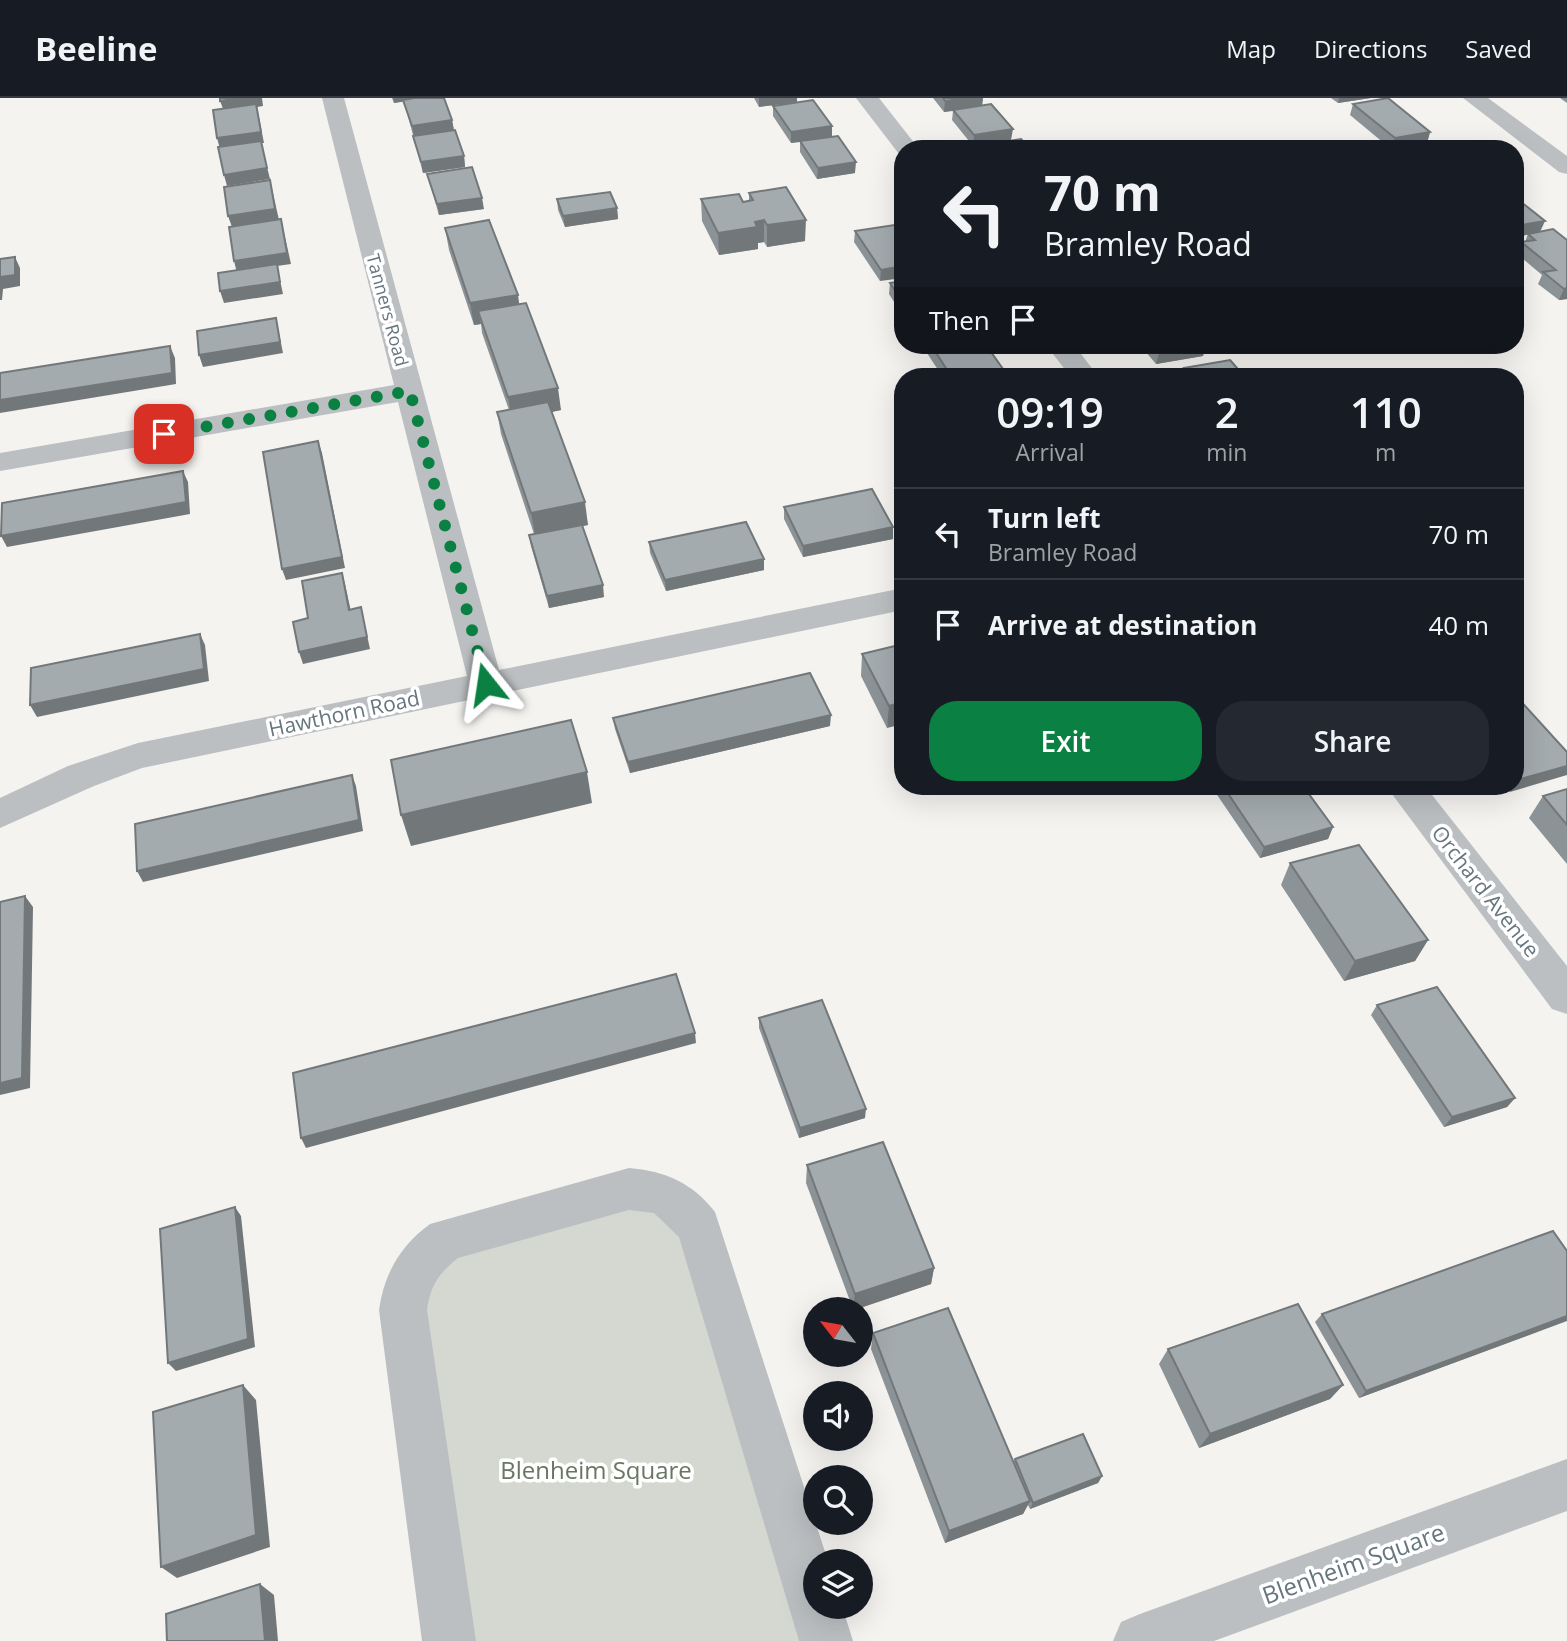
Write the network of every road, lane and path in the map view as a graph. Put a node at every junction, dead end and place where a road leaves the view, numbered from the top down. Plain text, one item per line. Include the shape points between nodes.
1 (333, 98) edge
2 (867, 98) edge
3 (1474, 98) edge
4 (899, 140) edge
5 (1567, 167) edge
6 (1066, 354) edge
7 (1078, 368) edge
8 (410, 391) junction
9 (0, 462) edge
10 (894, 601) edge
11 (486, 684) junction
12 (1411, 795) edge
13 (0, 814) edge
14 (1567, 997) edge
15 (1567, 1485) edge
16 (449, 1641) edge
17 (826, 1641) edge
18 (1140, 1641) edge

1 - 8 street, Tanners Road
2 - 4 street
3 - 5 street
6 - 7 street
8 - 9 street
8 - 11 street, Tanners Road
10 - 11 street, Hawthorn Road
11 - 13 street, Hawthorn Road via 138,756 81,776
12 - 14 street, Orchard Avenue
15 - 18 street, Blenheim Square
16 - 17 street via 403,1310 405,1289 427,1253 446,1240 629,1188 669,1196 699,1227

